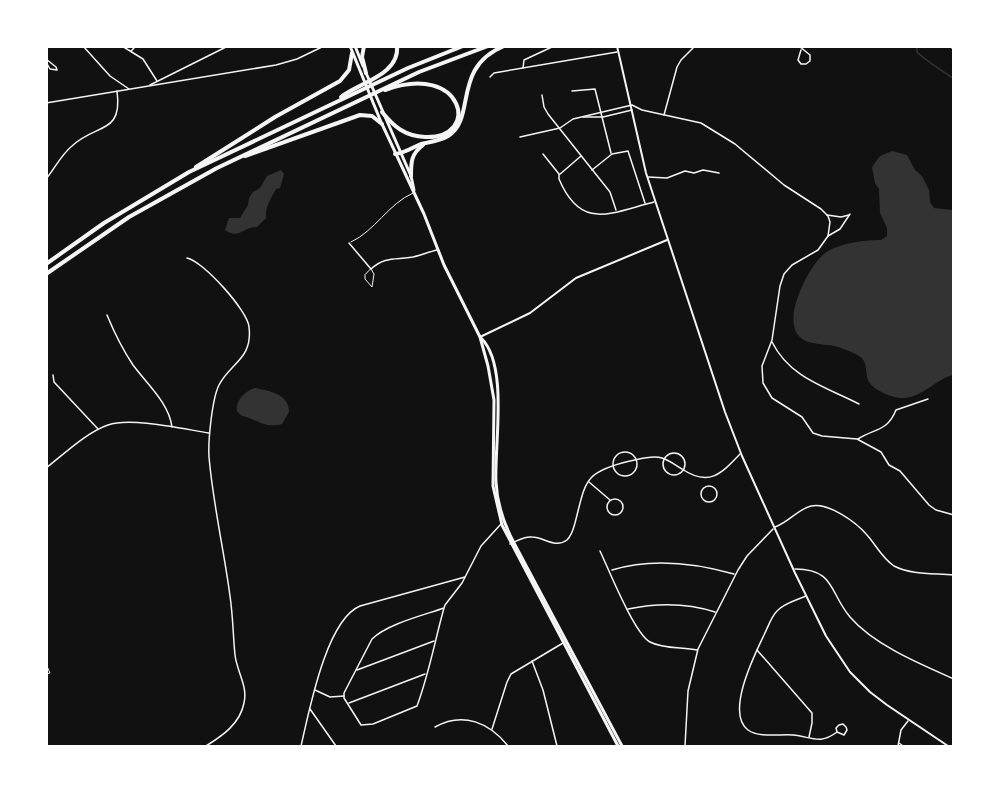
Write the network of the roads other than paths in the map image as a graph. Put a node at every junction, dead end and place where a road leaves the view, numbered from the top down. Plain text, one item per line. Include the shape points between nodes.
1 (83, 46) edge
2 (122, 46) edge
3 (136, 46) edge
4 (228, 46) edge
5 (324, 46) edge
6 (352, 46) edge
7 (364, 46) edge
8 (397, 46) edge
9 (463, 46) edge
10 (488, 46) edge
11 (504, 46) edge
12 (554, 46) edge
13 (616, 46) edge
14 (695, 46) edge
15 (950, 46) edge
16 (800, 48) edge
17 (954, 50) edge
18 (131, 52) junction
19 (618, 52) junction
20 (352, 53) junction
21 (523, 69) junction
22 (366, 73) junction
23 (490, 76) dead end
24 (377, 79) junction
25 (157, 82) junction
26 (149, 86) junction
27 (130, 89) junction
28 (382, 90) junction
29 (117, 91) junction
30 (572, 91) dead end
31 (542, 95) dead end
32 (46, 103) edge
33 (632, 105) junction
34 (633, 110) junction
35 (382, 112) junction
36 (602, 112) junction
37 (664, 115) junction
38 (582, 117) junction
39 (603, 117) junction
40 (382, 124) junction
41 (560, 128) junction
42 (520, 137) dead end
43 (427, 143) junction
44 (398, 153) junction
45 (543, 154) dead end
46 (612, 154) junction
47 (581, 156) junction
48 (225, 164) junction
49 (592, 170) junction
50 (189, 172) junction
51 (719, 174) dead end
52 (559, 175) junction
53 (411, 176) junction
54 (648, 177) junction
55 (46, 179) edge
56 (414, 191) junction
57 (656, 202) junction
58 (646, 204) junction
59 (617, 211) junction
60 (827, 215) junction
61 (828, 236) junction
62 (667, 240) junction
63 (349, 243) joint
64 (437, 249) junction
65 (188, 258) dead end
66 (46, 264) edge
67 (371, 269) junction
68 (46, 274) edge
69 (107, 315) dead end
70 (480, 338) junction
71 (772, 341) junction
72 (53, 375) dead end
73 (928, 399) dead end
74 (859, 404) dead end
75 (172, 428) junction
76 (99, 429) junction
77 (210, 433) junction
78 (857, 439) junction
79 (741, 454) junction
80 (664, 459) junction
81 (636, 460) junction
82 (613, 466) junction
83 (46, 468) edge
84 (683, 470) junction
85 (706, 478) junction
86 (588, 480) junction
87 (708, 486) junction
88 (610, 501) junction
89 (954, 515) edge
90 (503, 523) junction
91 (775, 527) junction
92 (512, 544) junction
93 (600, 551) dead end
94 (794, 569) junction
95 (610, 571) junction
96 (735, 574) junction
97 (954, 575) edge
98 (466, 576) junction
99 (807, 595) junction
100 (444, 608) junction
101 (628, 609) junction
102 (716, 613) junction
103 (435, 641) junction
104 (565, 642) junction
105 (698, 650) junction
106 (757, 650) junction
107 (532, 661) junction
108 (46, 664) edge
109 (355, 670) junction
110 (46, 674) edge
111 (426, 674) junction
112 (954, 679) edge
113 (314, 690) junction
114 (344, 696) junction
115 (348, 704) junction
116 (310, 709) junction
117 (909, 720) junction
118 (435, 727) dead end
119 (492, 729) junction
120 (837, 732) dead end
121 (808, 738) junction
122 (898, 742) junction
123 (206, 747) edge
124 (301, 747) edge
125 (336, 747) edge
126 (508, 747) edge
127 (557, 747) edge
128 (620, 747) edge
129 (685, 747) edge
130 (898, 747) edge
131 (903, 747) edge
132 (948, 747) edge

1 - 27 street via 110,75
2 - 18 street
3 - 18 street
4 - 25 street
5 - 26 street via 284,63
6 - 20 main road
6 - 22 main road
7 - 22 highway
8 - 24 highway via 394,62
9 - 24 highway
10 - 28 highway
11 - 43 highway via 487,56 474,71 456,129
12 - 21 street via 524,60
13 - 19 main road
14 - 37 street via 676,67
15 - 17 street
16 - 16 street via 810,55 806,64 798,60
18 - 25 street via 143,59
19 - 21 street
19 - 33 main road
20 - 40 main road
20 - 50 highway via 349,70 340,81 267,121
21 - 23 street
22 - 35 main road
24 - 50 highway
25 - 26 street
26 - 27 street
27 - 29 street
28 - 35 highway via 408,84 437,86 454,98 458,113 449,132 423,137 392,125
28 - 48 highway
29 - 32 street
29 - 55 street via 116,117 74,143
30 - 36 street via 596,89
31 - 41 street via 544,107
33 - 34 main road
33 - 36 street
33 - 37 street
34 - 39 street
34 - 54 main road
35 - 44 main road
36 - 38 street
36 - 39 street
37 - 60 street via 708,126
38 - 39 street
38 - 41 street
39 - 46 street
40 - 44 main road
40 - 48 highway via 372,116 360,115
41 - 42 street
41 - 47 street
43 - 44 highway
43 - 53 highway via 413,155
44 - 53 main road
44 - 56 main road
45 - 52 street
46 - 49 street
46 - 58 street via 630,152
47 - 49 street
47 - 52 street
48 - 68 highway via 129,217
49 - 59 street via 610,192
50 - 66 highway
51 - 54 street via 703,170 667,178
52 - 59 street via 563,188 583,212
53 - 56 main road
54 - 57 main road
56 - 63 lane via 361,238
56 - 64 main road
57 - 58 street
57 - 62 main road
58 - 59 street
60 - 61 street
60 - 61 street via 850,214 840,229
61 - 71 street via 818,250 784,274
62 - 70 main road via 576,278 530,313
62 - 79 main road
63 - 67 street
64 - 67 street via 390,258
64 - 70 main road
65 - 77 street via 198,263 236,302 249,327 244,356 218,388
67 - 67 lane via 365,279 372,287 375,274
69 - 75 street via 133,364 168,411
70 - 90 main road via 494,394 492,475 494,498
71 - 74 street via 807,380
71 - 78 street via 761,372 770,396 802,417 813,433
72 - 76 street via 54,382
73 - 78 street via 896,410 885,427
75 - 76 street via 122,422
75 - 77 street
76 - 83 street
77 - 123 street via 209,456 244,704 230,729
78 - 89 street via 881,452 929,505
79 - 85 street via 720,474
79 - 91 main road
80 - 81 street
80 - 84 street
80 - 84 street via 667,473 677,475
80 - 84 street via 671,453 681,454 685,460
81 - 82 street
81 - 82 street via 631,453 622,452
81 - 82 street via 635,471 627,476 618,474
82 - 86 street
84 - 85 street
85 - 87 street
86 - 88 street
86 - 92 street via 566,540 555,544 527,537
87 - 87 street via 717,494 710,502 701,494
88 - 88 street via 621,502 620,513 609,512
90 - 92 main road
90 - 98 street via 479,549
91 - 94 main road
91 - 96 street
91 - 97 street via 809,506 826,507 862,529 893,565 912,572
92 - 104 main road
93 - 95 street
94 - 99 main road
94 - 112 street via 820,573 827,579 846,612 865,632
95 - 96 street via 668,563
95 - 101 street
96 - 102 street
98 - 100 street
98 - 113 street via 351,610 326,654
99 - 106 street via 777,611
99 - 117 main road via 850,672
100 - 103 street
100 - 109 street via 374,636
101 - 102 street via 669,604
101 - 105 street via 651,643
102 - 105 street
103 - 109 street
103 - 111 street
104 - 107 street
104 - 128 main road
105 - 129 street via 689,683
106 - 121 street via 812,713
106 - 121 street via 743,681 742,723 757,733
107 - 119 street via 509,676
107 - 127 street
108 - 110 lane via 50,673
109 - 114 street
111 - 115 street
111 - 115 street via 417,706 373,724 361,724
113 - 114 street via 330,697
113 - 116 street
114 - 115 street
116 - 124 street
116 - 125 street
117 - 122 street
117 - 132 main road
118 - 119 street via 462,720
119 - 126 street
120 - 121 street via 824,740
122 - 130 street
122 - 131 street

